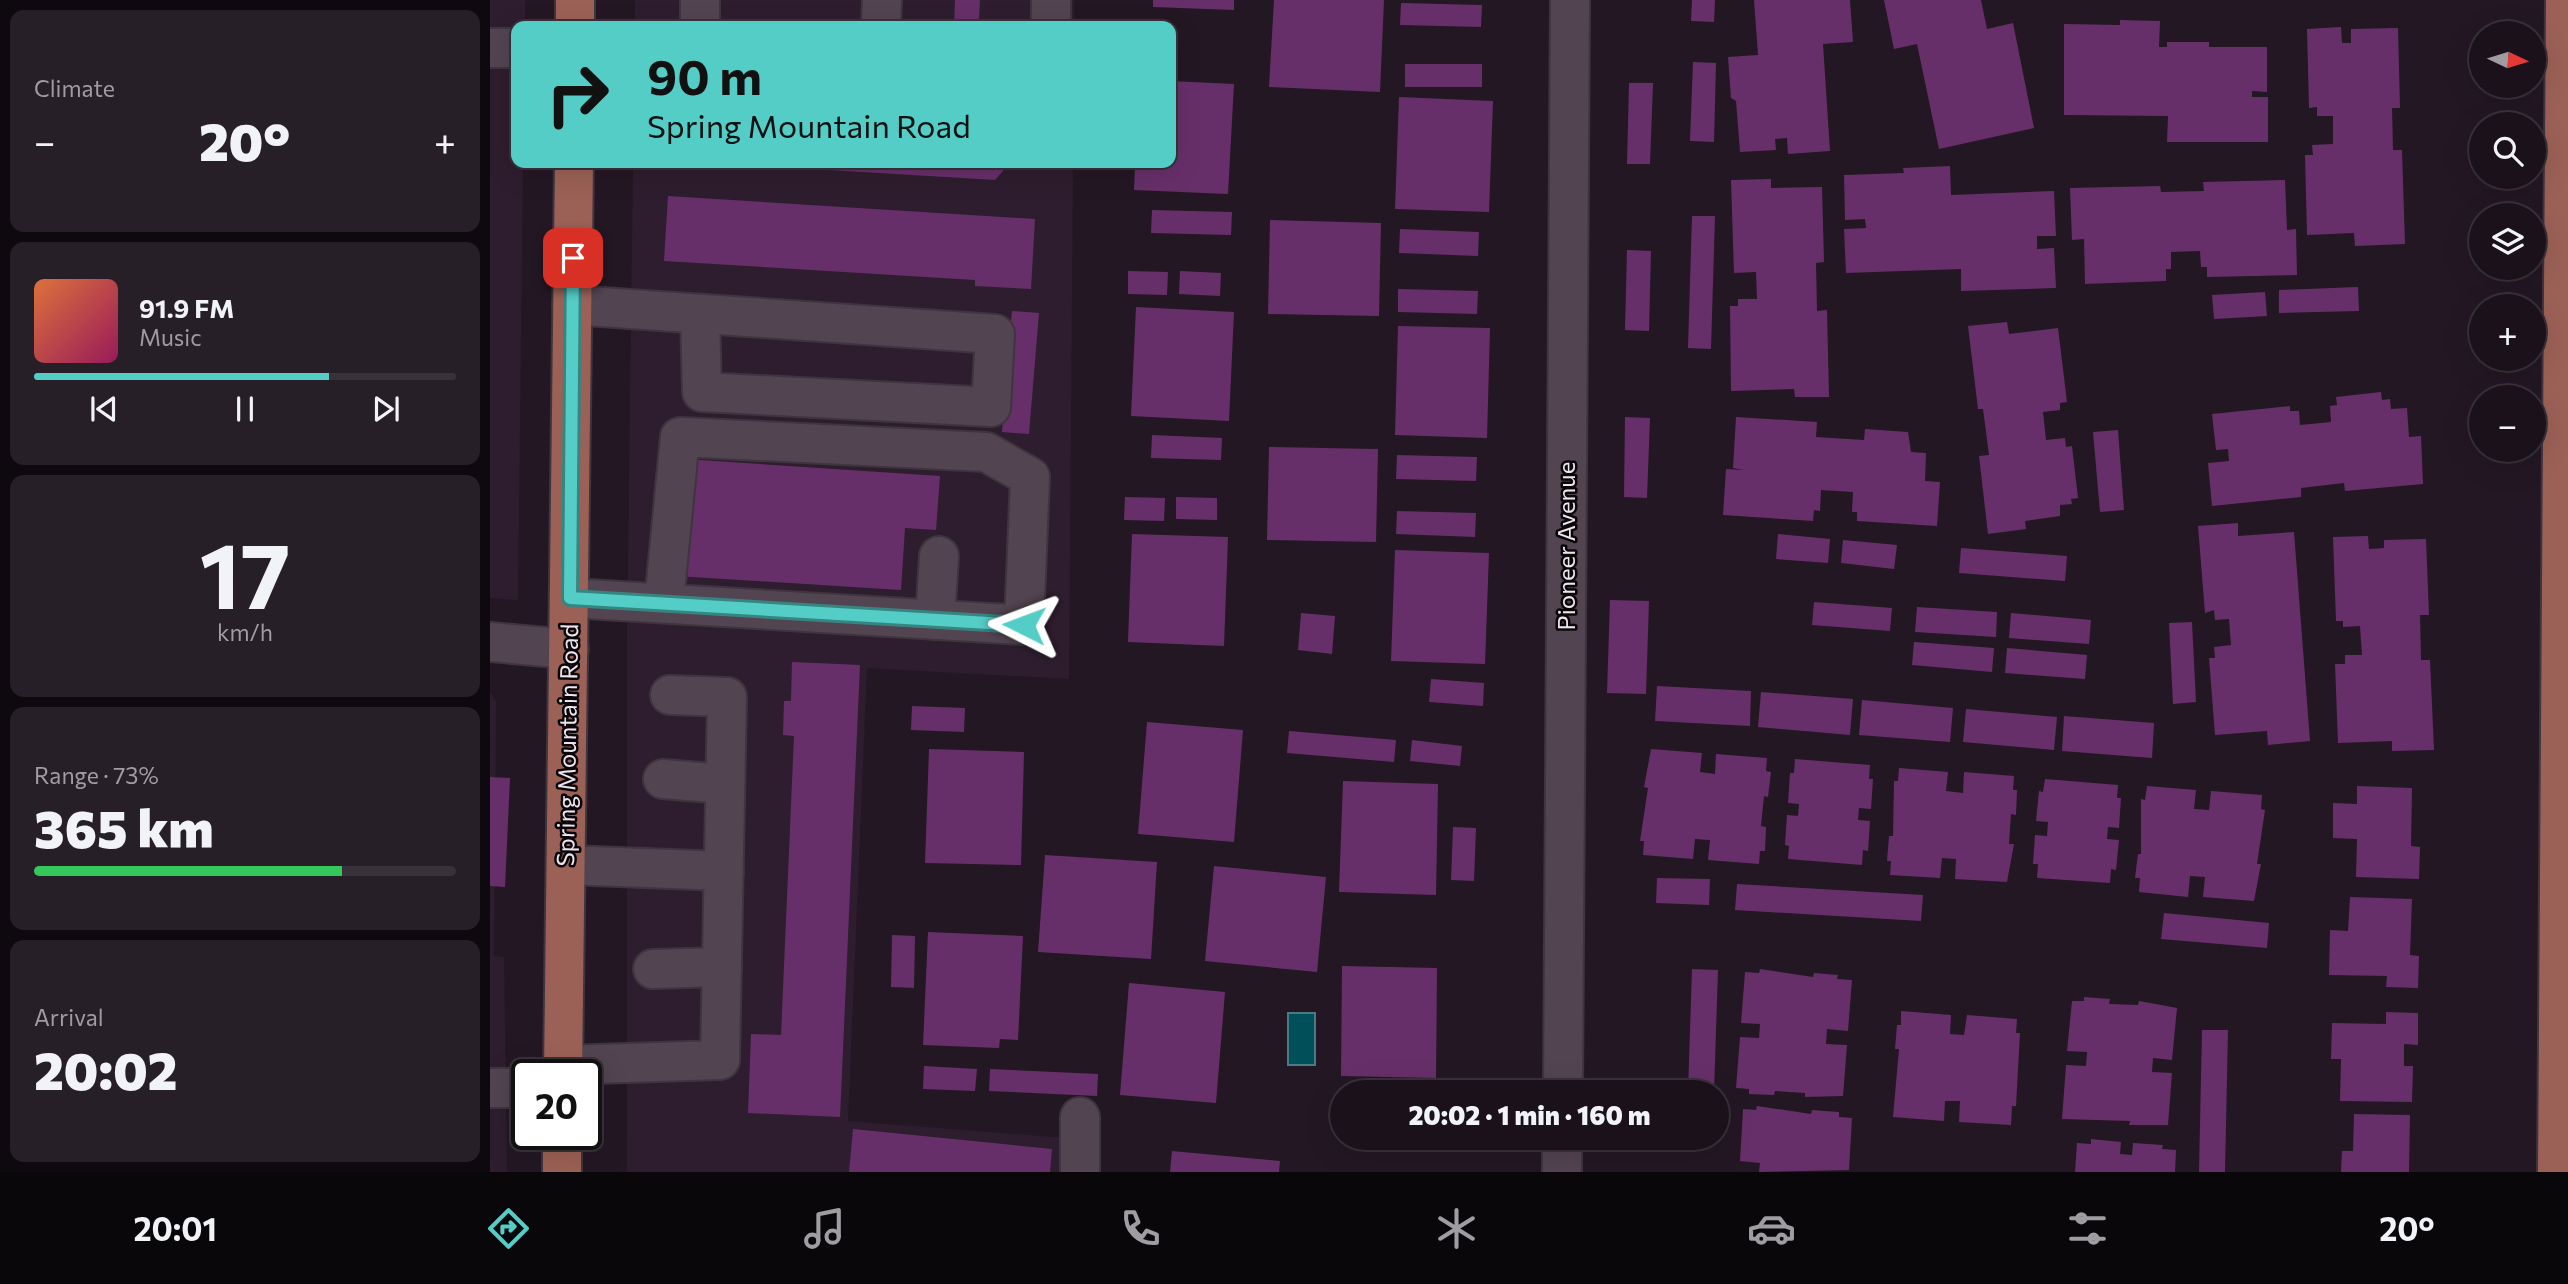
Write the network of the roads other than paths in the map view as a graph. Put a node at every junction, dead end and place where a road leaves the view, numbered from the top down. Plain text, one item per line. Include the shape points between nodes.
1 (575, 0) edge
2 (700, 0) edge
3 (882, 0) edge
4 (1570, 0) edge
5 (2565, 0) edge
6 (575, 21) edge
7 (700, 21) edge
8 (881, 21) edge
9 (490, 48) edge
10 (511, 48) edge
11 (574, 168) edge
12 (572, 305) junction
13 (700, 314) junction
14 (2566, 333) edge
15 (939, 556) dead end
16 (570, 598) junction
17 (664, 603) junction
18 (935, 620) junction
19 (490, 642) edge
20 (569, 649) junction
21 (670, 695) dead end
22 (2564, 760) edge
23 (663, 779) dead end
24 (725, 784) junction
25 (566, 865) junction
26 (724, 871) junction
27 (722, 967) junction
28 (653, 969) dead end
29 (564, 1059) edge
30 (602, 1068) edge
31 (1563, 1080) edge
32 (490, 1088) edge
33 (511, 1088) edge
34 (1080, 1117) dead end
35 (562, 1150) edge
36 (1562, 1150) edge
37 (562, 1172) edge
38 (1080, 1172) edge
39 (1562, 1172) edge
40 (2557, 1172) edge

1 - 6 main road
2 - 7 street
3 - 8 street
4 - 31 street, Pioneer Avenue
5 - 14 main road
9 - 10 street
11 - 12 main road, Spring Mountain Road
12 - 13 street
12 - 16 main road, Spring Mountain Road
13 - 13 street via 995,334 992,407 702,392
14 - 22 main road
15 - 18 street
16 - 17 street
16 - 20 main road, Spring Mountain Road
17 - 18 street
17 - 18 street via 680,437 986,452 1030,477 1024,625
19 - 20 street
20 - 25 main road, Spring Mountain Road
21 - 24 street via 727,697
22 - 40 main road
23 - 24 street
24 - 26 street
25 - 26 street
25 - 29 main road, Spring Mountain Road
26 - 27 street
27 - 28 street
27 - 30 street via 720,1060
32 - 33 street
34 - 38 street
35 - 37 main road
36 - 39 street

